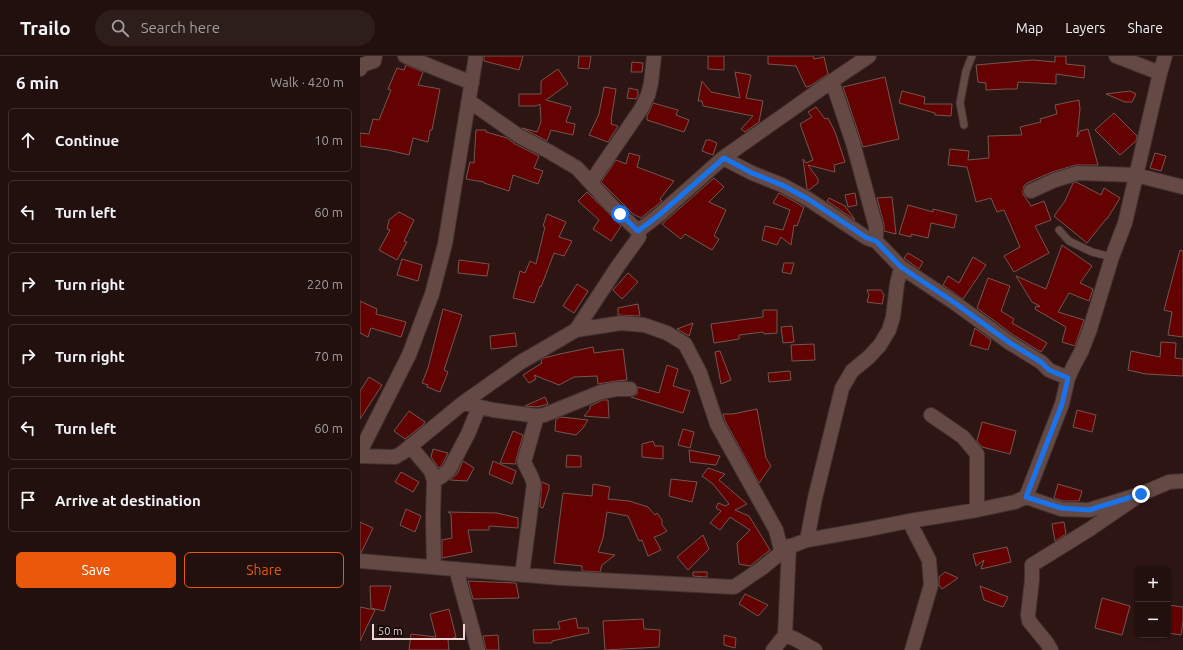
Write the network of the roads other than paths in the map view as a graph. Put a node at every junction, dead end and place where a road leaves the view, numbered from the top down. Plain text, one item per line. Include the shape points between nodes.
1 (376, 56) edge
2 (405, 56) edge
3 (476, 56) edge
4 (654, 56) edge
5 (869, 56) edge
6 (972, 56) edge
7 (1116, 56) edge
8 (1165, 56) edge
9 (360, 69) edge
10 (1160, 73) junction
11 (832, 81) junction
12 (472, 83) junction
13 (469, 101) junction
14 (964, 125) dead end
15 (724, 158) junction
16 (1136, 175) junction
17 (591, 182) junction
18 (1183, 187) edge
19 (1031, 191) dead end
20 (1059, 230) dead end
21 (638, 231) junction
22 (876, 241) junction
23 (1112, 258) junction
24 (901, 267) junction
25 (576, 330) junction
26 (1068, 378) junction
27 (630, 389) dead end
28 (463, 403) junction
29 (479, 407) junction
30 (931, 414) dead end
31 (537, 416) junction
32 (410, 446) junction
33 (360, 452) edge
34 (360, 456) edge
35 (434, 481) junction
36 (1183, 481) edge
37 (1141, 494) junction
38 (1026, 497) junction
39 (976, 510) junction
40 (909, 521) junction
41 (807, 540) junction
42 (789, 546) junction
43 (360, 561) edge
44 (434, 567) junction
45 (456, 569) junction
46 (522, 575) junction
47 (784, 635) junction
48 (478, 650) edge
49 (773, 650) edge
50 (815, 650) edge
51 (912, 650) edge
52 (1052, 650) edge

1 - 9 street via 374,61 362,65
2 - 12 street
3 - 12 street
4 - 17 street via 652,83 648,95
5 - 11 street
6 - 14 lane via 966,71 960,103
7 - 10 street
8 - 10 street
10 - 16 street
11 - 15 street
11 - 22 street via 853,143 876,227
12 - 13 street
13 - 17 street via 520,136 577,168
13 - 33 street via 445,244 432,294 409,355
15 - 21 street
15 - 22 street via 782,185 867,238
16 - 18 street
16 - 19 street via 1078,173
16 - 23 street via 1125,223
17 - 21 street
20 - 23 lane via 1069,240 1092,252
21 - 25 street via 639,237
22 - 24 street
23 - 26 street via 1090,329
24 - 26 street via 1049,370
24 - 41 street via 889,330 880,346 852,371 842,388
25 - 28 street via 521,362
25 - 42 street via 621,323 644,324 686,344 700,373 717,424 776,530 781,550
26 - 38 street via 1062,404
27 - 31 street via 601,392
28 - 29 street
28 - 32 street
29 - 31 street
29 - 35 street via 449,470
30 - 39 street via 963,437 977,454
31 - 46 street via 524,462 534,484
32 - 34 street via 395,457
32 - 35 street via 431,471
35 - 44 street
36 - 37 street via 1169,482
37 - 38 street via 1089,510 1061,508
37 - 52 street via 1032,565 1029,621
38 - 39 street via 1015,502
39 - 40 street
40 - 41 street
40 - 51 street via 929,560 931,586
41 - 42 street
42 - 46 street via 734,587
42 - 47 street
43 - 44 street
44 - 45 street
45 - 46 street
45 - 48 street
47 - 49 street
47 - 50 street

